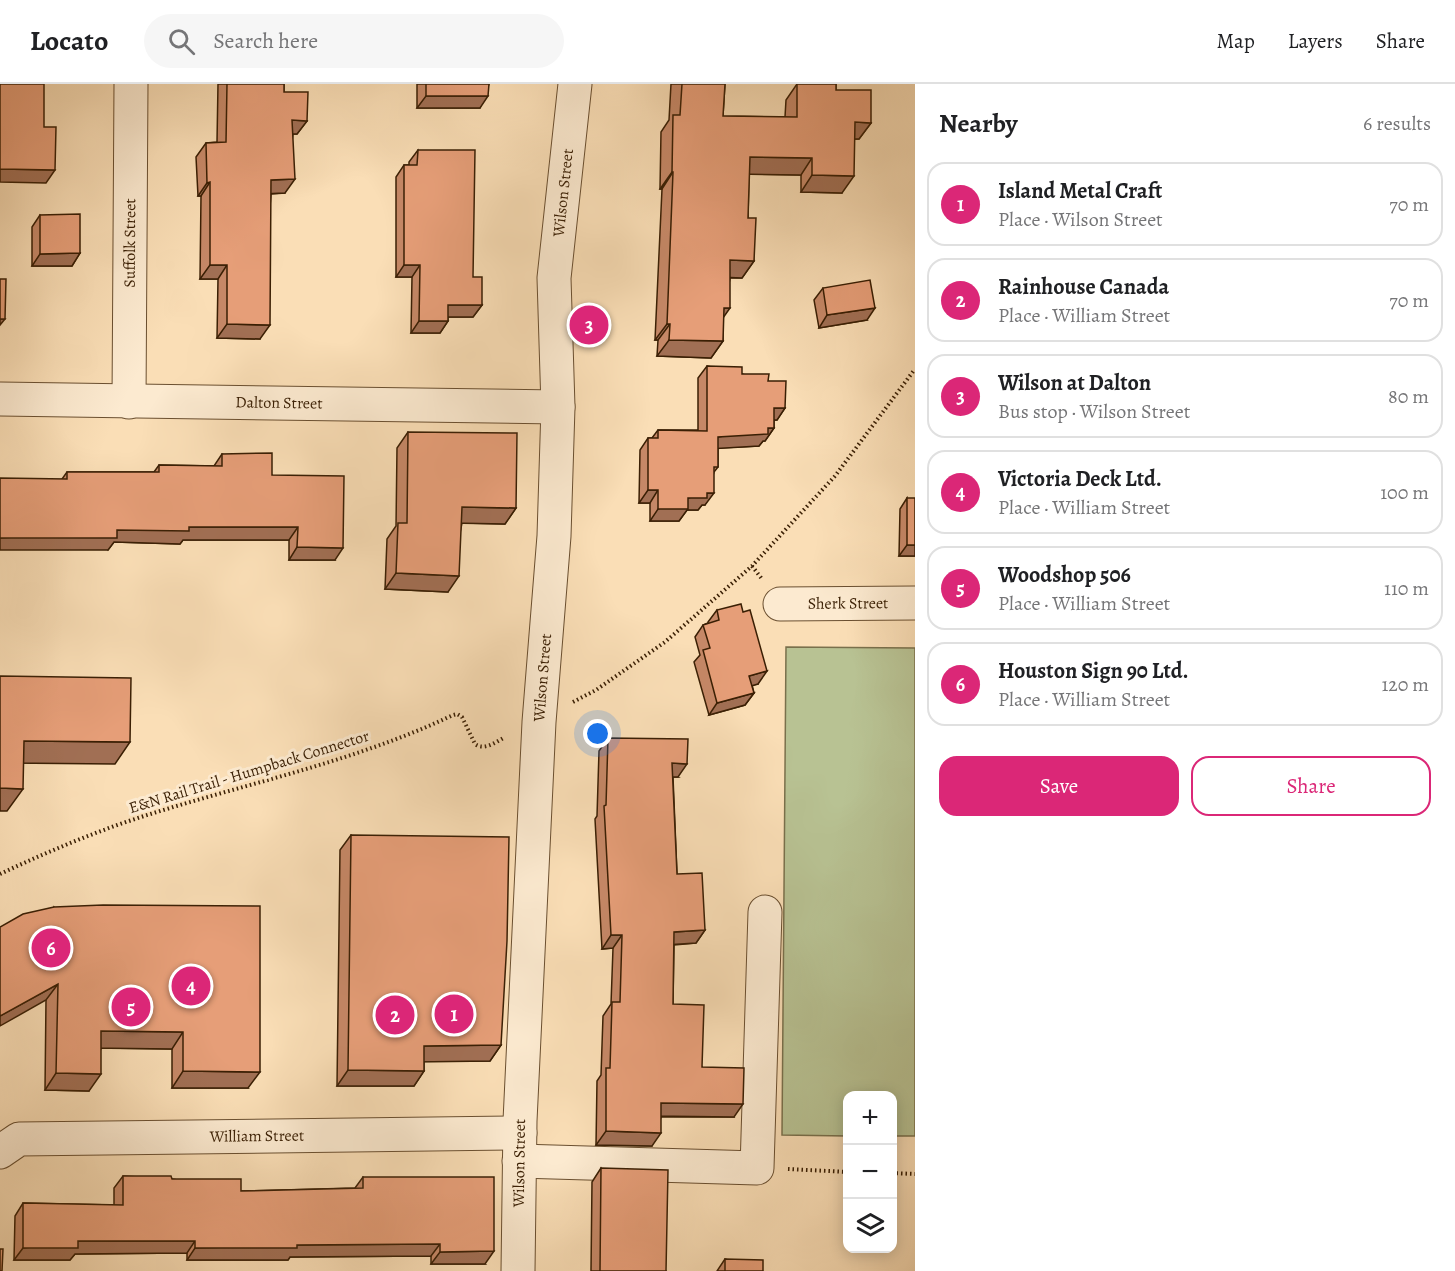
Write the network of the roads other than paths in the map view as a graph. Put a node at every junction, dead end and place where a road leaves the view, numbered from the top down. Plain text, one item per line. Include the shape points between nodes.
1 (131, 84) edge
2 (574, 84) edge
3 (0, 399) edge
4 (129, 402) junction
5 (558, 407) junction
6 (915, 603) edge
7 (780, 604) dead end
8 (765, 912) dead end
9 (519, 1147) junction
10 (0, 1152) edge
11 (518, 1271) edge

1 - 4 street, Suffolk Street
2 - 5 street, Wilson Street via 554,278
3 - 4 street, Dalton Street
4 - 5 street, Dalton Street
5 - 9 street, Wilson Street
6 - 7 street, Sherk Street
8 - 9 street, William Street via 757,1168
9 - 10 street, William Street via 19,1139
9 - 11 street, Wilson Street

